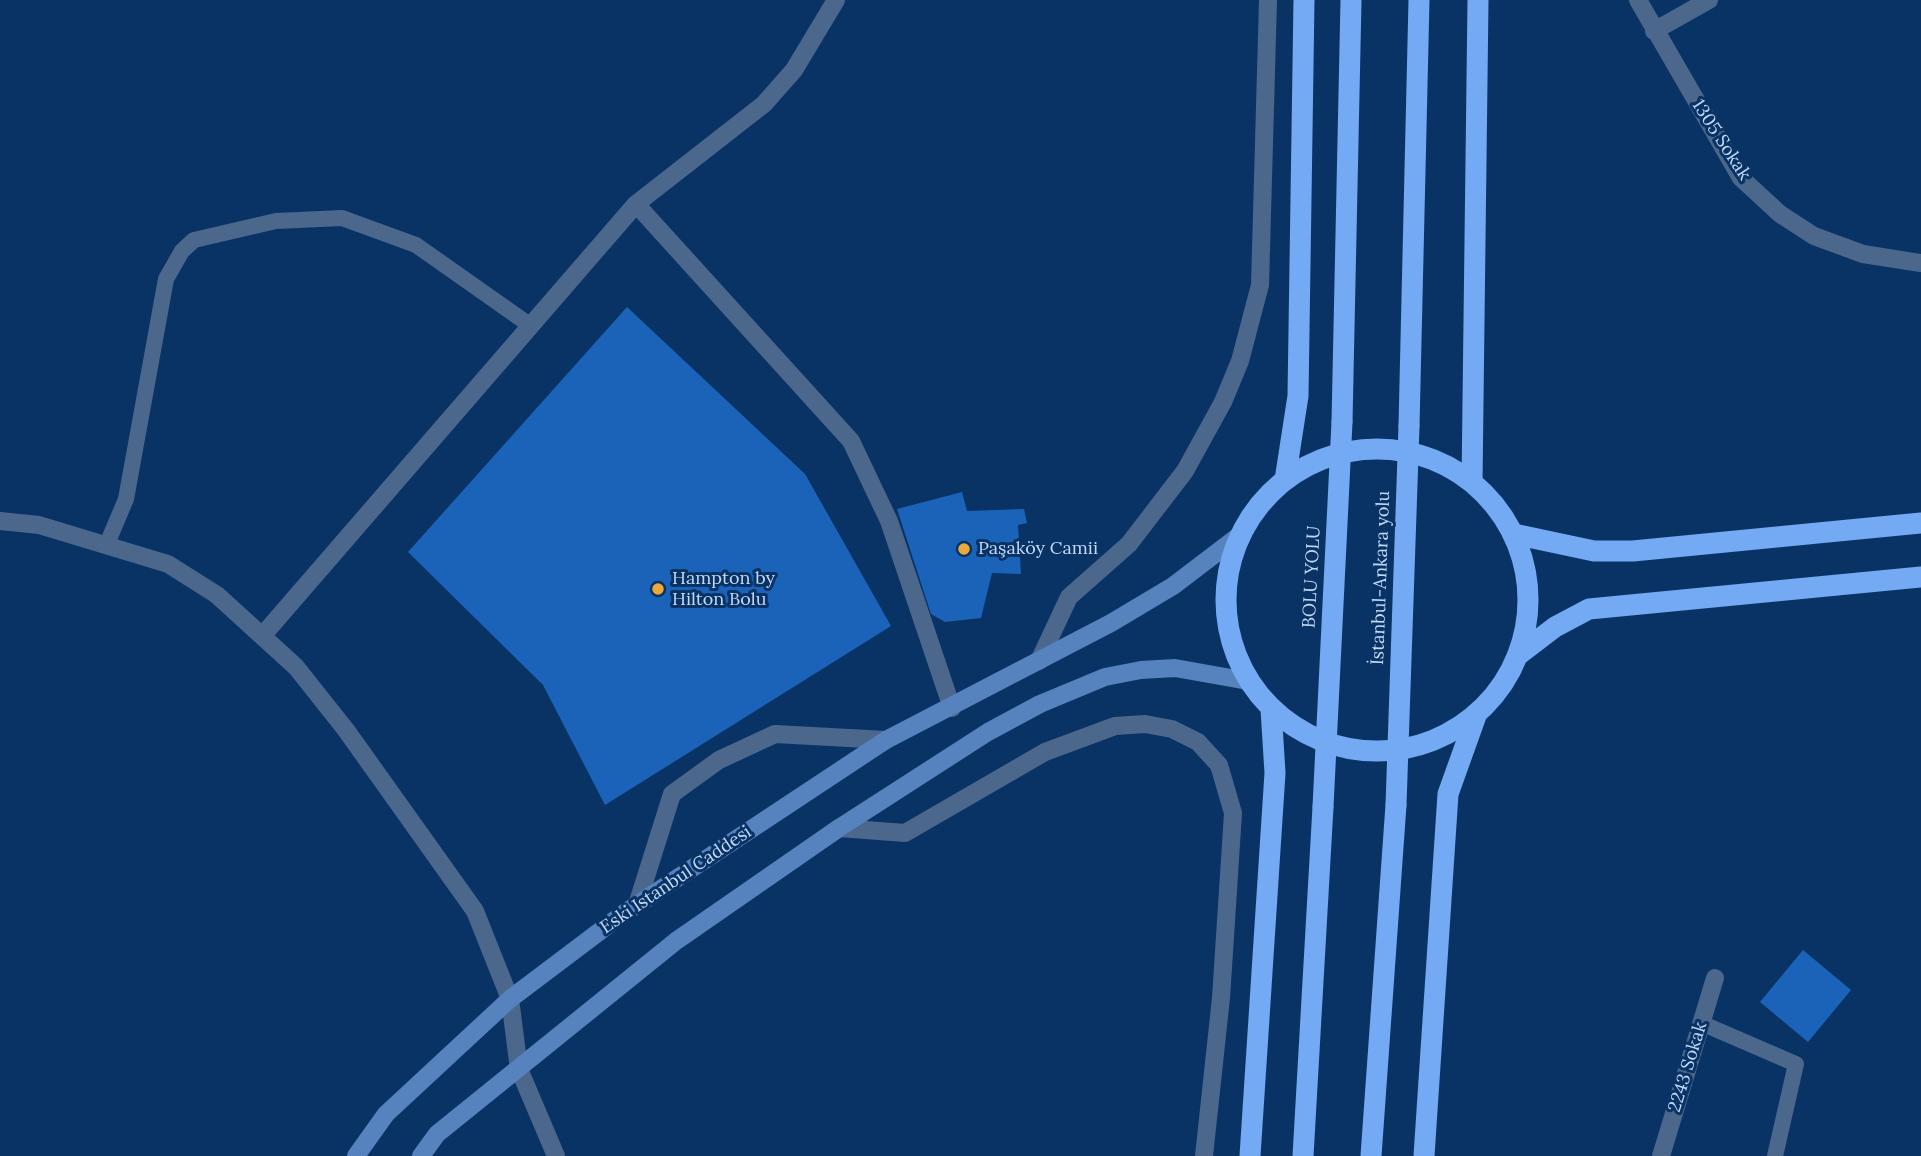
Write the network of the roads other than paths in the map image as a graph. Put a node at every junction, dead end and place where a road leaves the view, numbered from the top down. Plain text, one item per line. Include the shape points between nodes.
1 (836, 0) edge
2 (1268, 0) edge
3 (1304, 0) edge
4 (1351, 0) edge
5 (1419, 0) edge
6 (1478, 0) edge
7 (1638, 0) edge
8 (1709, 0) edge
9 (1654, 31) junction
10 (636, 204) junction
11 (1921, 263) edge
12 (531, 326) junction
13 (1285, 480) junction
14 (1472, 482) junction
15 (0, 521) edge
16 (1921, 523) edge
17 (1240, 534) junction
18 (1514, 534) junction
19 (107, 544) junction
20 (1921, 577) edge
21 (263, 635) junction
22 (1517, 656) junction
23 (1039, 661) junction
24 (1248, 681) junction
25 (952, 708) junction
26 (1271, 709) junction
27 (1477, 713) junction
28 (886, 740) junction
29 (839, 828) junction
30 (637, 905) junction
31 (1715, 978) dead end
32 (510, 999) junction
33 (1701, 1023) junction
34 (519, 1069) junction
35 (356, 1156) edge
36 (421, 1156) edge
37 (556, 1156) edge
38 (1204, 1156) edge
39 (1250, 1156) edge
40 (1303, 1156) edge
41 (1371, 1156) edge
42 (1424, 1156) edge
43 (1661, 1156) edge
44 (1775, 1156) edge

1 - 10 street via 794,70 764,104
2 - 23 street via 1260,285 1240,361 1185,471 1129,544 1069,597
3 - 13 highway via 1298,396
4 - 40 highway, BOLU YOLU, bridge via 1342,422
5 - 41 highway, İstanbul-Ankara yolu, bridge via 1396,805
6 - 14 highway
7 - 9 street, 1305 Sokak
8 - 9 street
9 - 11 street, 1305 Sokak via 1741,178 1780,214 1814,236 1863,254
10 - 12 street
10 - 25 street via 851,441 889,521
12 - 19 lane via 416,245 342,218 276,221 194,240 181,251 166,279 126,499
12 - 21 street
13 - 14 highway via 1320,460 1359,450 1399,450 1438,461
13 - 17 highway
14 - 18 highway
15 - 19 street via 39,525
16 - 18 highway via 1633,551 1594,551
17 - 23 main road, Eski Istanbul Caddesi via 1173,586
17 - 24 highway via 1229,572 1226,609 1232,647
18 - 22 highway via 1528,587 1527,620
19 - 21 street via 169,564 217,595
20 - 22 highway via 1590,609 1555,627
21 - 32 street via 296,667 346,730 475,911
22 - 27 highway via 1500,687
23 - 25 main road, Eski Istanbul Caddesi
24 - 26 highway
24 - 29 main road via 1175,668 1105,677 988,732
25 - 28 main road, Eski Istanbul Caddesi
26 - 27 highway via 1301,732 1336,746 1373,752 1410,748 1446,735
26 - 39 highway via 1275,773
27 - 42 highway via 1448,794
28 - 30 main road, Eski Istanbul Caddesi
28 - 30 street via 775,734 719,760 672,794
29 - 34 main road via 676,941
29 - 38 street via 905,833 1045,752 1115,726 1145,724 1198,741 1219,765 1233,813 1221,998
30 - 32 main road, Eski Istanbul Caddesi
31 - 33 street, 2243 Sokak
32 - 34 street
32 - 35 main road, Eski Istanbul Caddesi via 386,1114
33 - 43 street, 2243 Sokak
33 - 44 lane via 1796,1064
34 - 36 main road via 437,1134
34 - 37 street

